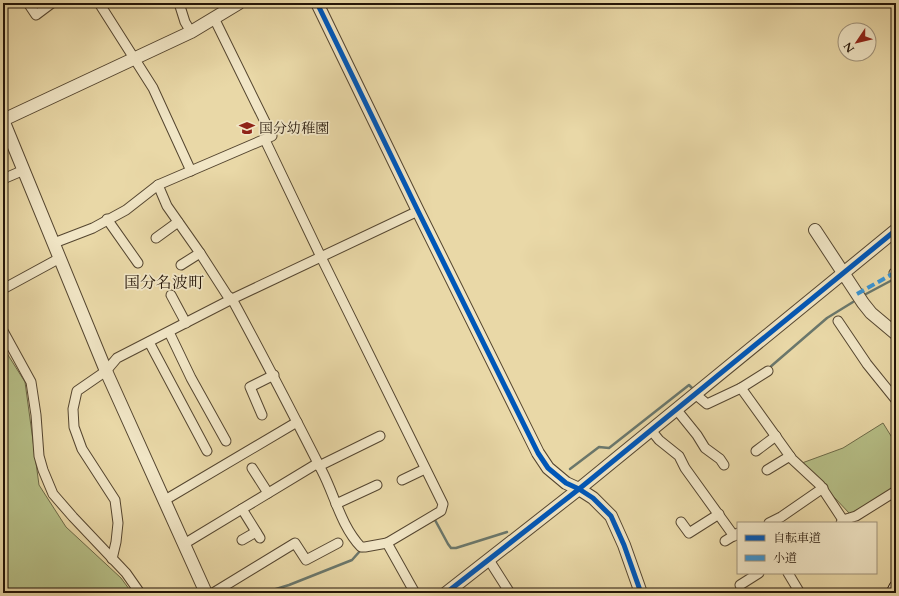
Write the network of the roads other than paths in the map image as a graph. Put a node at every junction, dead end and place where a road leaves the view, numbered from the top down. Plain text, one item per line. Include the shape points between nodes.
1 (28, 3) edge
2 (52, 3) edge
3 (99, 3) edge
4 (179, 3) edge
5 (238, 3) edge
6 (317, 3) edge
7 (214, 18) junction
8 (191, 32) junction
9 (134, 59) junction
10 (3, 120) edge
11 (265, 140) junction
12 (24, 170) junction
13 (191, 171) junction
14 (3, 178) edge
15 (158, 185) junction
16 (418, 211) junction
17 (107, 219) junction
18 (178, 222) junction
19 (815, 230) dead end
20 (896, 230) edge
21 (156, 238) dead end
22 (54, 242) junction
23 (200, 253) junction
24 (321, 257) junction
25 (60, 258) junction
26 (138, 263) dead end
27 (181, 265) dead end
28 (843, 273) junction
29 (3, 289) edge
30 (171, 295) dead end
31 (232, 299) junction
32 (838, 320) dead end
33 (186, 324) junction
34 (3, 331) edge
35 (169, 332) junction
36 (896, 334) edge
37 (149, 342) junction
38 (106, 371) junction
39 (768, 371) dead end
40 (274, 375) junction
41 (741, 388) junction
42 (695, 394) junction
43 (896, 400) edge
44 (676, 409) junction
45 (262, 415) dead end
46 (297, 422) junction
47 (651, 430) junction
48 (380, 436) dead end
49 (776, 436) junction
50 (226, 441) dead end
51 (207, 451) dead end
52 (756, 451) dead end
53 (790, 456) junction
54 (319, 464) junction
55 (724, 465) dead end
56 (252, 468) dead end
57 (425, 469) junction
58 (767, 470) dead end
59 (402, 480) dead end
60 (377, 485) dead end
61 (823, 488) junction
62 (580, 489) junction
63 (896, 491) edge
64 (268, 493) junction
65 (165, 500) junction
66 (336, 504) junction
67 (242, 509) junction
68 (719, 514) junction
69 (681, 522) dead end
70 (771, 522) edge
71 (842, 522) edge
72 (736, 534) edge
73 (242, 540) dead end
74 (725, 541) dead end
75 (338, 543) dead end
76 (184, 544) junction
77 (388, 544) junction
78 (112, 560) junction
79 (489, 560) junction
80 (757, 574) edge
81 (789, 574) edge
82 (740, 585) dead end
83 (896, 587) edge
84 (140, 593) edge
85 (206, 593) edge
86 (213, 593) edge
87 (415, 593) edge
88 (446, 593) edge
89 (510, 593) edge
90 (641, 593) edge
91 (800, 593) edge
92 (893, 593) edge

1 - 2 street via 36,15
3 - 9 street
4 - 8 street
5 - 7 street
6 - 16 street
7 - 8 street
7 - 11 street via 272,136
8 - 9 street
9 - 10 street
9 - 13 street via 153,88
10 - 12 street
11 - 13 street
11 - 24 street
12 - 14 street
12 - 22 street
13 - 15 street
15 - 17 street via 126,210
15 - 18 street via 167,206
16 - 24 street
16 - 62 street via 538,453 548,468 566,483
17 - 22 street via 93,228
17 - 26 street
18 - 21 street
18 - 23 street
19 - 28 street
20 - 28 street
22 - 25 street
23 - 27 street
23 - 31 street
24 - 31 street
24 - 57 street
25 - 29 street
25 - 38 street
28 - 36 street via 871,313
28 - 42 street
30 - 33 street
31 - 33 street
31 - 40 street
32 - 43 street
33 - 35 street
34 - 78 street via 31,382 40,456 53,494
35 - 37 street
35 - 50 street
37 - 38 street via 117,358
37 - 51 street
38 - 65 street
38 - 78 street via 77,391 73,409 74,427 82,449 115,500 118,523
39 - 41 street
40 - 45 street via 250,387
40 - 46 street
41 - 42 street via 707,404
41 - 49 street
42 - 44 street
44 - 47 street
44 - 55 street via 698,435 705,448
46 - 54 street
46 - 65 street
47 - 62 street
47 - 68 street via 679,456
48 - 54 street
49 - 52 street
49 - 53 street
53 - 58 street
53 - 61 street
54 - 64 street
54 - 66 street
56 - 64 street
57 - 59 street
57 - 77 street via 443,504 441,511
60 - 66 street
61 - 70 street
61 - 71 street
62 - 79 street
62 - 90 street via 611,516
63 - 71 street
64 - 67 street
65 - 76 street
66 - 77 street via 343,521 361,546
67 - 73 street via 258,535
67 - 76 street
68 - 69 street via 689,533
68 - 72 street
72 - 74 street
75 - 86 street via 306,560 296,543
76 - 85 street
77 - 87 street
78 - 84 street via 126,573
79 - 88 street
79 - 89 street
80 - 82 street
81 - 91 street
83 - 92 main road

